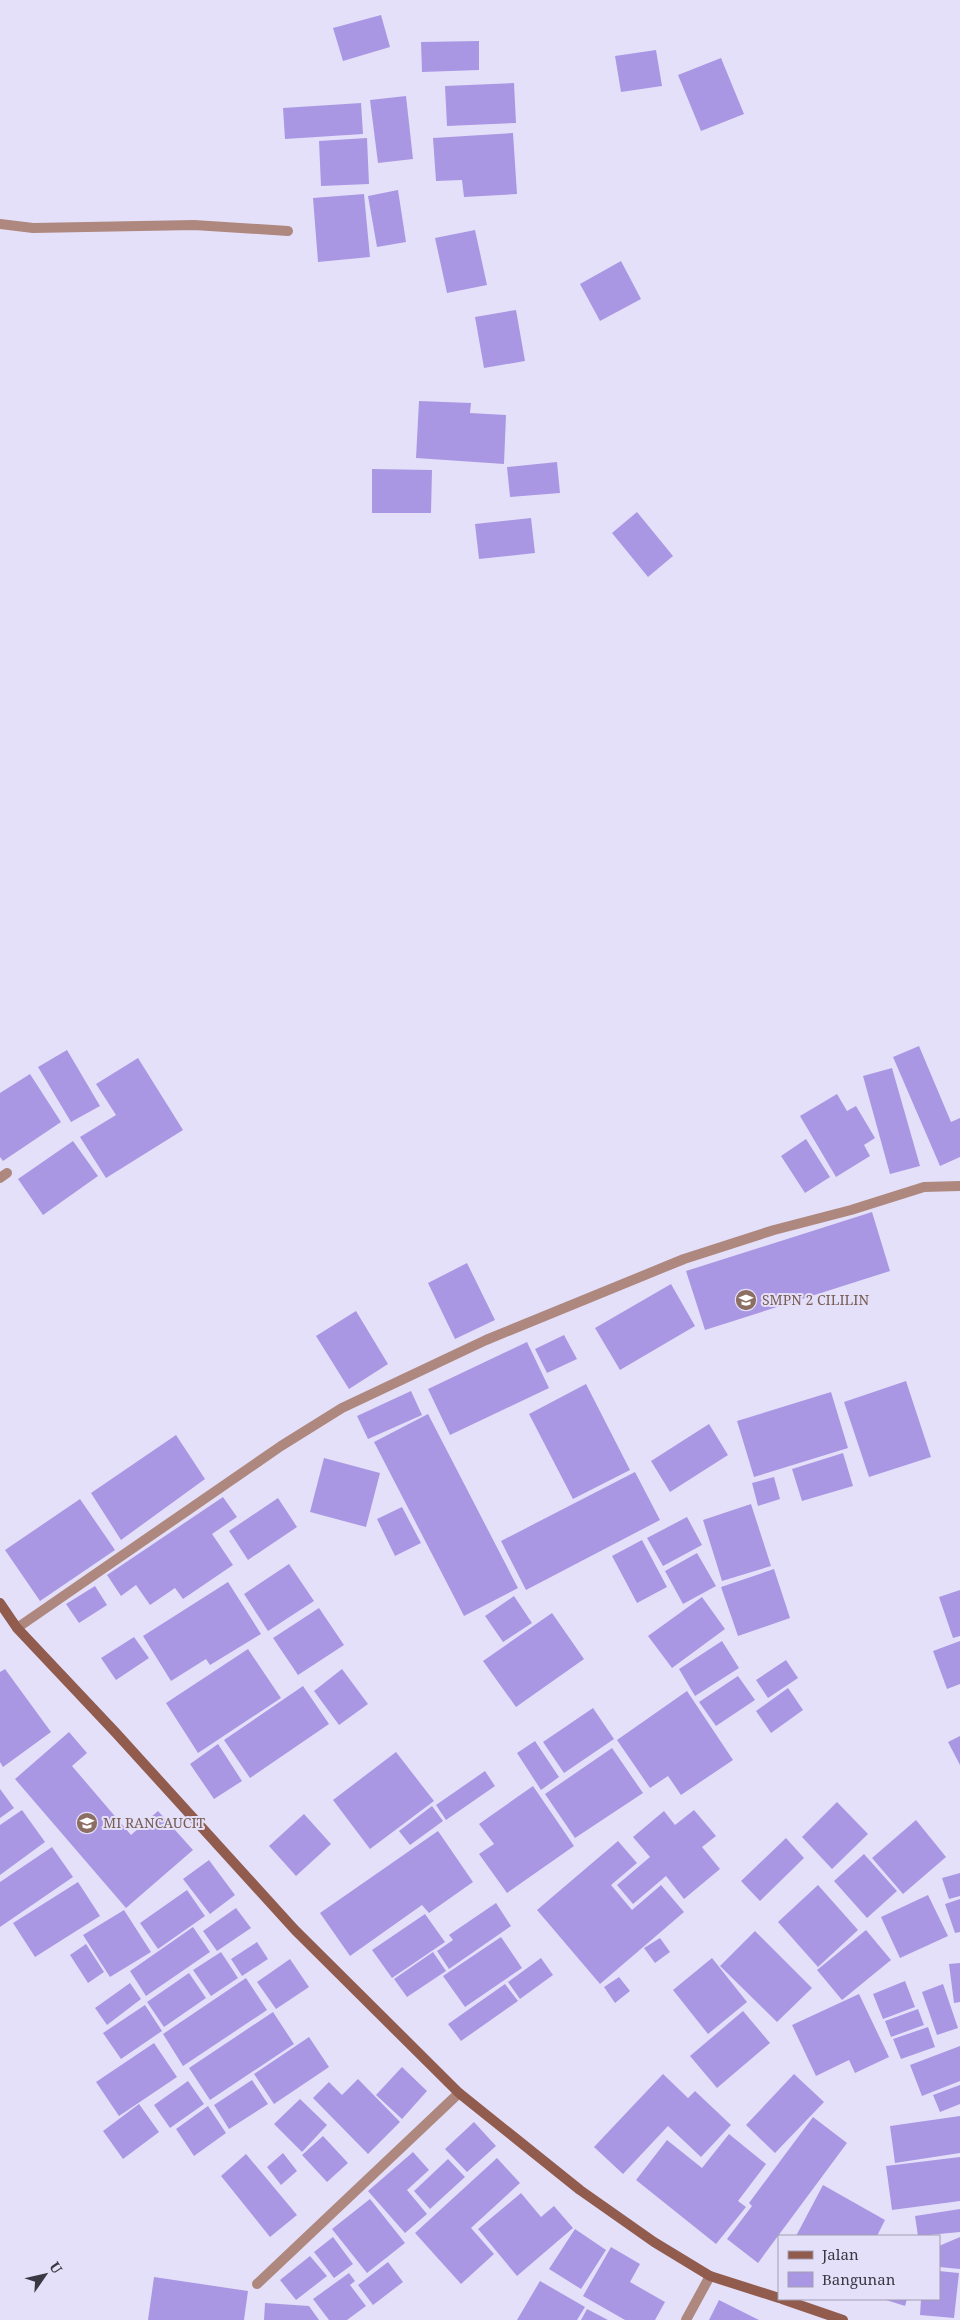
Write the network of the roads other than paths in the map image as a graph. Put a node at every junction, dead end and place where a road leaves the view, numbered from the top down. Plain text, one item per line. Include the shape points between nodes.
1 (0, 224) edge
2 (288, 231) dead end
3 (960, 1186) edge
4 (0, 1603) edge
5 (17, 1628) junction
6 (459, 2093) junction
7 (710, 2276) junction
8 (257, 2284) dead end
9 (778, 2297) edge
10 (786, 2300) edge
11 (686, 2320) edge
12 (843, 2320) edge

1 - 2 street via 33,228 194,225
3 - 5 street via 924,1187 729,1244 665,1266 486,1340 334,1412
4 - 5 main road
5 - 6 main road via 295,1930
6 - 7 main road via 580,2190 654,2242
6 - 8 street
7 - 9 main road
7 - 11 street
10 - 12 main road

